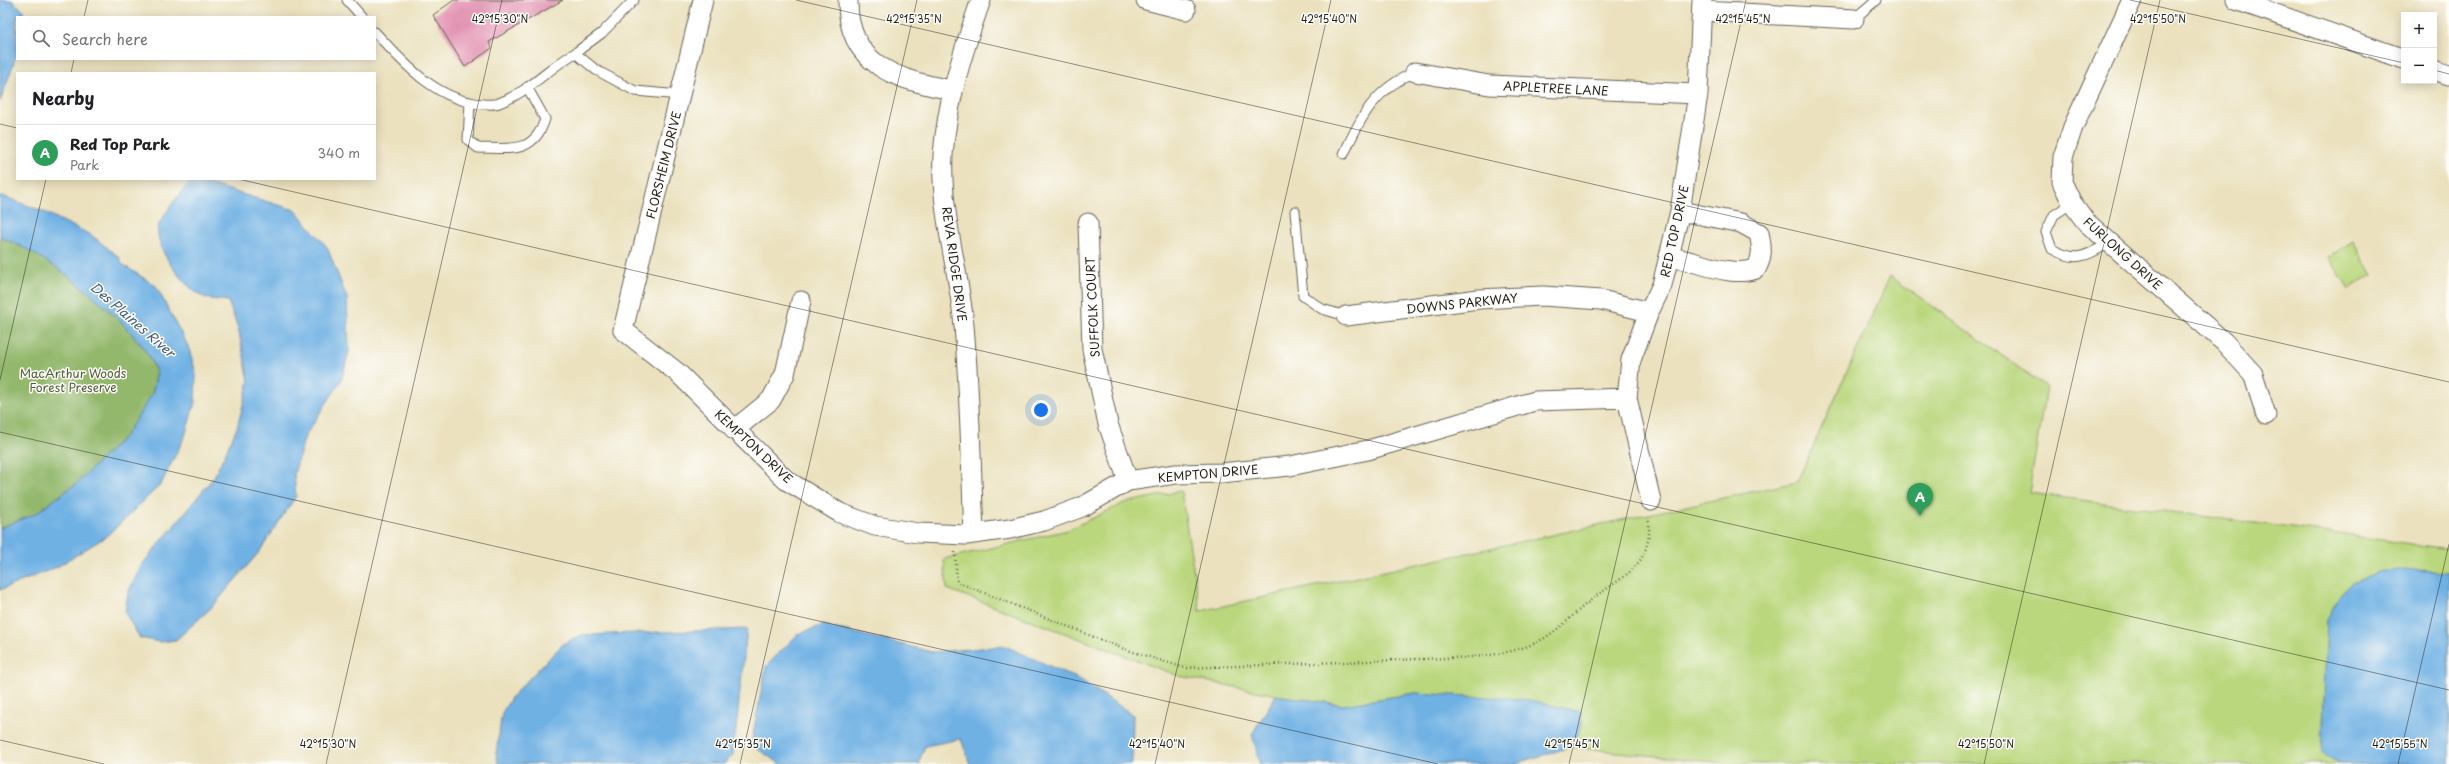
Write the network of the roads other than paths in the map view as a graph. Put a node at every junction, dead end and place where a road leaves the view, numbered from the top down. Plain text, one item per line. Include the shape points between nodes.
1 (347, 0) edge
2 (634, 0) edge
3 (703, 0) edge
4 (848, 0) edge
5 (982, 0) edge
6 (1146, 0) edge
7 (1876, 0) edge
8 (2132, 0) edge
9 (2236, 0) edge
10 (1702, 6) edge
11 (1186, 10) dead end
12 (361, 16) edge
13 (1854, 19) joint
14 (376, 33) edge
15 (575, 53) junction
16 (2401, 58) edge
17 (2437, 71) edge
18 (1415, 72) joint
19 (2449, 75) edge
20 (527, 87) junction
21 (952, 90) junction
22 (1698, 94) junction
23 (680, 95) junction
24 (470, 102) junction
25 (1344, 154) dead end
26 (2072, 203) junction
27 (1295, 211) dead end
28 (1680, 211) junction
29 (1088, 223) dead end
30 (2110, 243) junction
31 (1670, 257) junction
32 (801, 301) dead end
33 (1649, 312) junction
34 (1346, 316) joint
35 (623, 330) joint
36 (1627, 398) junction
37 (2266, 415) dead end
38 (734, 430) junction
39 (1128, 482) junction
40 (1651, 502) road end
41 (974, 534) junction

1 - 12 lane
2 - 15 lane via 602,33
3 - 23 street, FLORSHEIM DRIVE
4 - 21 street via 848,19 851,26 860,45 878,67 911,82
5 - 21 street, REVA RIDGE DRIVE
6 - 11 street
7 - 13 lane
8 - 26 street, FURLONG DRIVE via 2062,157 2062,182
9 - 16 street
10 - 13 street
10 - 22 street, RED TOP DRIVE
14 - 24 lane via 403,63 427,82
15 - 20 lane
15 - 23 lane via 596,70 635,91
17 - 19 street
18 - 22 street, APPLETREE LANE via 1489,85
18 - 25 lane via 1396,80 1373,102
20 - 24 lane via 498,104
20 - 24 lane via 545,119 540,134 522,147 478,148 468,140
21 - 41 street, REVA RIDGE DRIVE via 943,156 946,203 962,310
22 - 28 street, RED TOP DRIVE
23 - 35 street, FLORSHEIM DRIVE
26 - 30 street, FURLONG DRIVE via 2086,222
26 - 30 lane via 2054,214 2046,232 2052,249 2068,258 2086,256
27 - 34 lane via 1303,296 1322,309
28 - 31 street, RED TOP DRIVE
28 - 31 street via 1741,223 1759,233 1761,262 1756,269 1743,274 1693,260
29 - 39 street, SUFFOLK COURT via 1092,349 1108,424
30 - 37 street, FURLONG DRIVE via 2224,342 2254,374
31 - 33 street, RED TOP DRIVE via 1662,285
32 - 38 street via 785,374 771,400
33 - 34 street, DOWNS PARKWAY via 1601,300 1543,296 1479,299
33 - 36 street, RED TOP DRIVE via 1631,360
35 - 38 street, KEMPTON DRIVE via 678,373
36 - 39 street, KEMPTON DRIVE via 1535,401 1368,450 1290,466 1221,474 1176,474
36 - 40 street, RED TOP DRIVE
38 - 41 street, KEMPTON DRIVE via 786,480 840,512 875,526 918,533
39 - 41 street, KEMPTON DRIVE via 1082,507 1044,521

